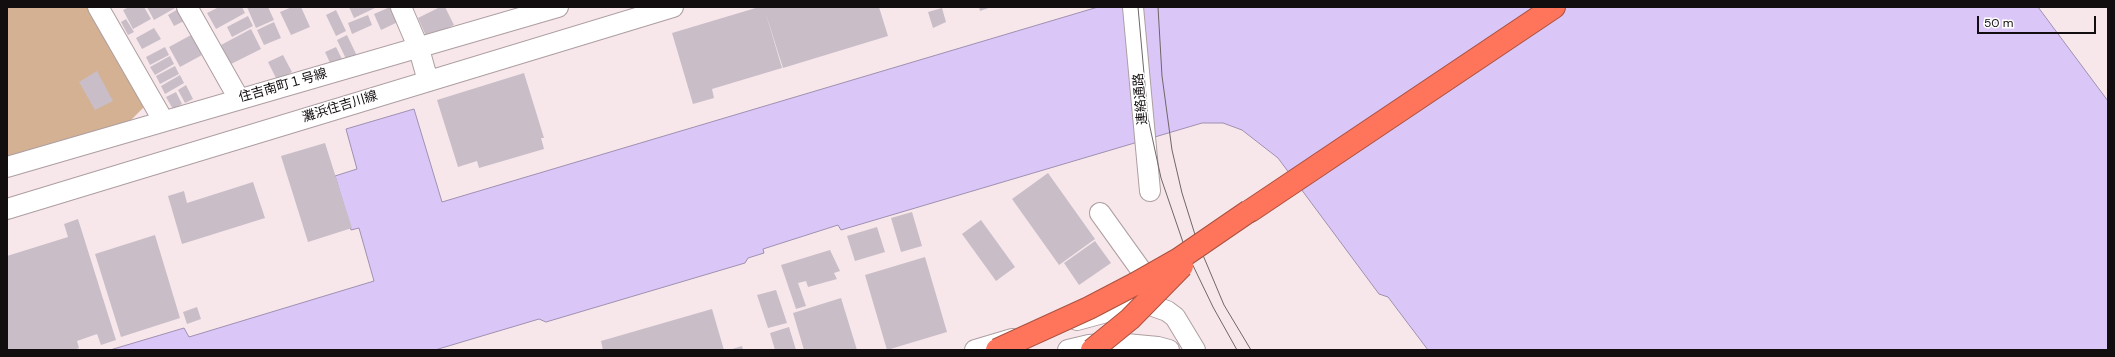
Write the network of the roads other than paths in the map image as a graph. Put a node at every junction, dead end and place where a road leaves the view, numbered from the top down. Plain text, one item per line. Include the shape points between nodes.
1 (99, 7) edge
2 (187, 7) edge
3 (401, 7) edge
4 (558, 7) edge
5 (674, 7) edge
6 (1133, 7) edge
7 (1553, 7) edge
8 (419, 48) junction
9 (428, 81) junction
10 (238, 98) junction
11 (163, 120) junction
12 (7, 166) edge
13 (1150, 191) dead end
14 (7, 209) edge
15 (1100, 213) dead end
16 (1174, 317) junction
17 (1190, 346) edge
18 (975, 350) edge
19 (997, 350) edge
20 (1068, 350) edge
21 (1092, 350) edge
22 (1169, 350) edge

1 - 11 street
2 - 10 street
3 - 8 street
4 - 8 street, 住吉南町１号線
5 - 9 street, 灘浜住吉川線
6 - 13 street, 連絡通路
7 - 19 highway, bridge via 1179,259 1089,308
7 - 21 highway, bridge via 1250,211 1194,255 1130,318
8 - 9 street
8 - 10 street, 住吉南町１号線
9 - 14 street, 灘浜住吉川線
10 - 11 street, 住吉南町１号線
11 - 12 street, 住吉南町１号線
15 - 16 street
16 - 17 street
16 - 18 street via 1159,307 1137,305
20 - 22 street, bridge via 1115,343

